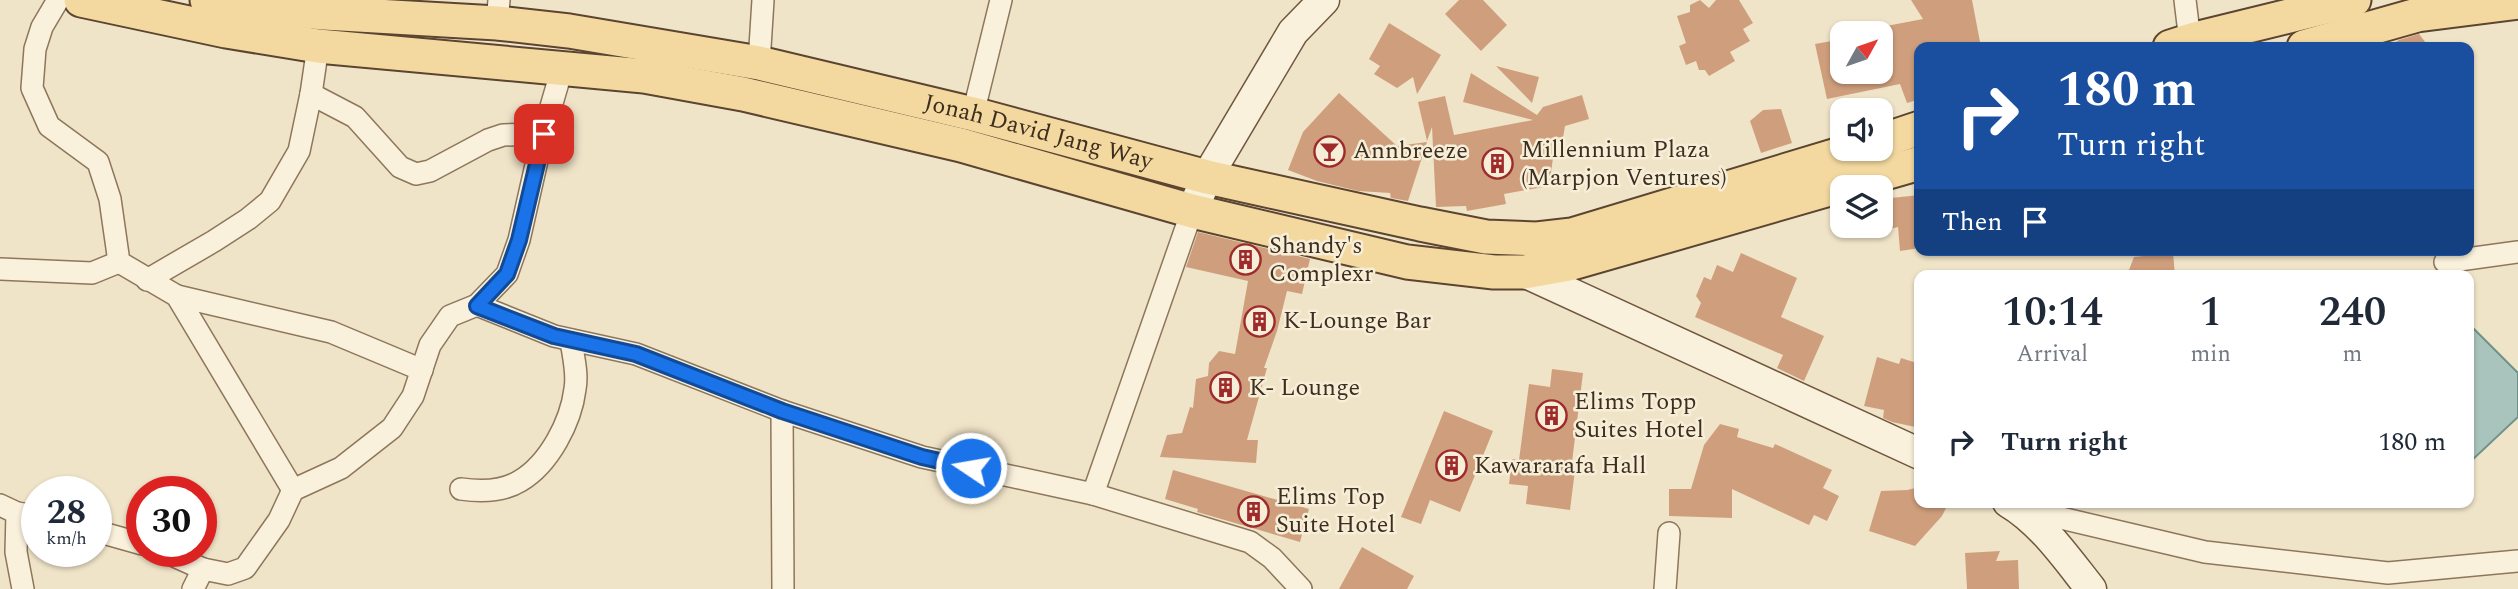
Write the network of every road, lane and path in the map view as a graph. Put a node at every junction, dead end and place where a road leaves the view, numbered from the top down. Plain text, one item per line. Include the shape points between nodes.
1 (58, 0) edge
2 (81, 0) edge
3 (206, 0) edge
4 (763, 0) edge
5 (1001, 0) edge
6 (1324, 0) edge
7 (2185, 0) edge
8 (2354, 0) edge
9 (2518, 2) edge
10 (498, 11) edge
11 (2180, 42) edge
12 (2188, 42) edge
13 (2322, 42) edge
14 (318, 46) junction
15 (759, 63) junction
16 (562, 69) junction
17 (311, 94) junction
18 (973, 114) junction
19 (1914, 130) edge
20 (544, 134) junction
21 (1893, 137) edge
22 (1830, 157) edge
23 (1914, 165) edge
24 (1206, 177) junction
25 (1192, 211) junction
26 (2518, 252) edge
27 (119, 262) junction
28 (2445, 262) dead end
29 (0, 269) edge
30 (1524, 272) junction
31 (147, 280) junction
32 (177, 296) junction
33 (477, 306) junction
34 (570, 340) junction
35 (422, 370) junction
36 (782, 411) junction
37 (1914, 451) edge
38 (461, 489) dead end
39 (293, 490) junction
40 (1093, 494) junction
41 (2016, 508) edge
42 (2025, 508) edge
43 (18, 511) edge
44 (1669, 533) dead end
45 (2518, 561) edge
46 (198, 567) edge
47 (202, 569) junction
48 (23, 589) edge
49 (193, 589) edge
50 (783, 589) edge
51 (1301, 589) edge
52 (1665, 589) edge
53 (2091, 589) edge

1 - 27 street via 35,50 32,88 49,126 98,162 110,199
2 - 14 main road
3 - 10 main road, Jonah David Jang Way via 310,12
4 - 15 street
5 - 18 street
6 - 24 street via 1293,32
7 - 11 street
8 - 12 main road
9 - 13 main road via 2417,15
10 - 15 main road, Jonah David Jang Way via 569,31
14 - 16 main road
14 - 17 street
15 - 18 main road, Jonah David Jang Way
16 - 20 street
16 - 25 main road via 644,76 743,94 961,145
17 - 20 street via 355,117 400,167 416,174 503,135
17 - 31 street via 299,151 270,201
18 - 24 main road, Jonah David Jang Way
19 - 21 main road
20 - 33 street via 507,274
22 - 24 main road, Jonah David Jang Way via 1572,234 1537,239 1486,237
23 - 30 main road via 1569,264
24 - 25 street
25 - 30 main road via 1406,262
25 - 40 street
26 - 28 street
27 - 29 street via 92,273
27 - 31 street
30 - 37 street
31 - 32 street
32 - 35 street via 331,332
32 - 39 street
33 - 34 street
33 - 35 street via 450,316 430,345
34 - 36 street via 636,354
34 - 38 street via 576,387 571,407 536,469 500,489
35 - 39 street via 413,396 392,428 341,468
36 - 40 street via 922,457
36 - 50 street
39 - 47 street via 246,568 228,574
40 - 51 street via 1250,542
41 - 53 street
42 - 45 street via 2206,552 2388,573
43 - 48 street via 16,552
44 - 52 street
46 - 47 street
47 - 49 street

